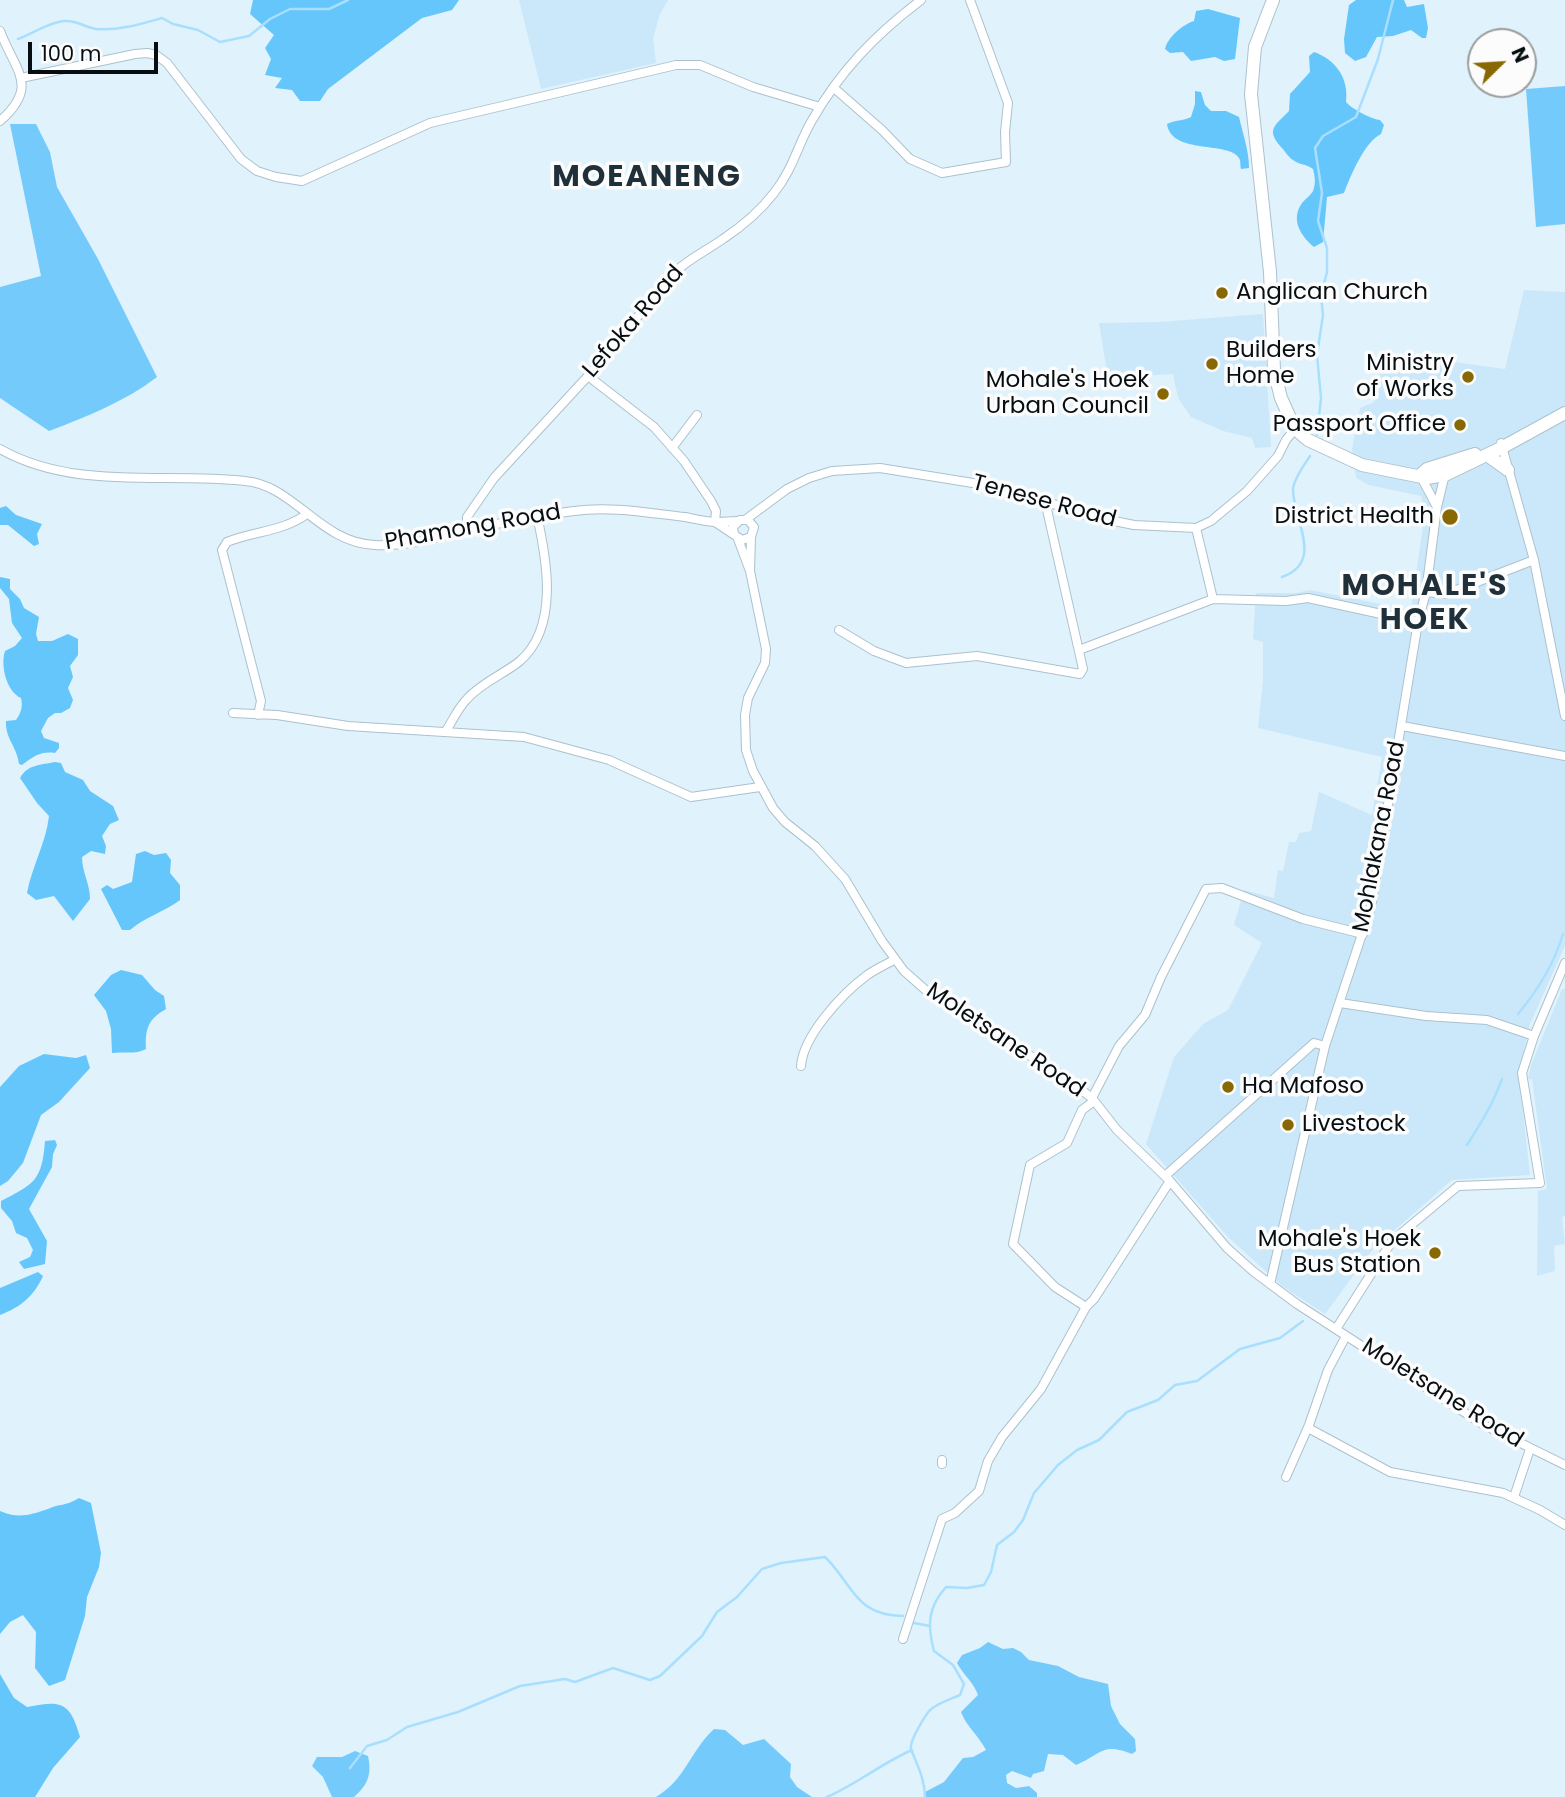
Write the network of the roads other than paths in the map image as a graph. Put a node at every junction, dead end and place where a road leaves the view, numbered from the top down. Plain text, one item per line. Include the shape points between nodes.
1 (921, 0) edge
2 (970, 0) edge
3 (1273, 0) edge
4 (0, 31) edge
5 (21, 78) junction
6 (834, 88) junction
7 (820, 107) junction
8 (0, 121) edge
9 (588, 376) junction
10 (1565, 413) edge
11 (697, 415) dead end
12 (1295, 429) junction
13 (1502, 445) junction
14 (672, 448) junction
15 (0, 449) edge
16 (1487, 455) junction
17 (1444, 470) junction
18 (1508, 470) junction
19 (1420, 475) junction
20 (1045, 501) junction
21 (1437, 507) junction
22 (761, 510) junction
23 (307, 514) junction
24 (537, 516) junction
25 (741, 521) junction
26 (715, 522) junction
27 (754, 527) junction
28 (1196, 528) junction
29 (467, 531) junction
30 (736, 537) junction
31 (751, 537) junction
32 (1534, 560) junction
33 (750, 571) junction
34 (1426, 592) junction
35 (1213, 599) junction
36 (1418, 622) junction
37 (839, 630) dead end
38 (1079, 650) junction
39 (233, 713) dead end
40 (258, 715) junction
41 (1565, 716) edge
42 (1402, 726) junction
43 (446, 731) junction
44 (1565, 756) edge
45 (760, 787) junction
46 (1363, 934) junction
47 (895, 960) junction
48 (1565, 963) edge
49 (1340, 1003) junction
50 (1534, 1036) junction
51 (1325, 1046) junction
52 (801, 1066) dead end
53 (1093, 1100) junction
54 (1167, 1178) junction
55 (1270, 1284) junction
56 (1086, 1307) junction
57 (1336, 1329) junction
58 (1346, 1336) junction
59 (1307, 1428) junction
60 (1530, 1449) junction
61 (1565, 1465) edge
62 (1286, 1477) dead end
63 (1514, 1497) junction
64 (1565, 1525) edge
65 (903, 1639) dead end

1 - 6 street, Lefoka Road via 889,24 846,68
2 - 6 street via 1007,103 1006,162 942,173 910,159
3 - 12 main road via 1255,47 1251,94 1270,272 1273,369
4 - 5 street
5 - 7 street via 135,54 156,55 191,91 240,159 257,172 302,181 430,123 676,65 699,65
5 - 8 street via 20,98
6 - 7 street, Lefoka Road
7 - 9 street, Lefoka Road via 792,167 773,194 724,239 688,259
9 - 14 street via 654,427
9 - 29 street, Lefoka Road via 494,478 467,517
10 - 13 main road
11 - 14 street
12 - 19 main road via 1308,440 1362,465
12 - 28 street via 1264,474 1228,508
13 - 16 main road
13 - 17 main road
13 - 18 street
14 - 26 street via 711,501
15 - 23 street, Phamong Road via 51,470 86,476 248,481 275,491
16 - 17 main road
16 - 18 main road
17 - 19 main road via 1427,478
17 - 21 street, Mohlakana Road
18 - 32 street
19 - 21 street
20 - 22 street, Tenese Road via 927,474 856,468 809,478
20 - 28 street, Tenese Road via 1134,525
20 - 38 street
21 - 34 street, Mohlakana Road
22 - 25 street, Tenese Road
22 - 27 street, Tenese Road
23 - 29 street, Phamong Road via 347,539 376,545
23 - 40 street via 279,529 237,537 222,550 258,684
24 - 26 street, Phamong Road via 635,510
24 - 29 street, Phamong Road
24 - 43 street via 546,573 545,615 538,634 520,661 468,697
25 - 26 street, Phamong Road
25 - 27 street
25 - 30 street via 733,527
26 - 30 street, Phamong Road
27 - 31 street
28 - 35 street
30 - 31 street via 745,541
30 - 33 street, Moletsane Road
31 - 33 street, Moletsane Road
32 - 34 street via 1446,594
32 - 41 street
33 - 45 street, Moletsane Road via 766,655 748,698 744,730
34 - 36 street, Mohlakana Road
35 - 36 street via 1308,598
35 - 38 street
36 - 42 street, Mohlakana Road
37 - 38 street via 906,663 977,656 1080,674
39 - 40 street
40 - 43 street
42 - 44 street
42 - 46 street, Mohlakana Road
43 - 45 street via 547,742 609,760 691,797
45 - 47 street, Moletsane Road via 785,822 845,879
46 - 49 street, Mohlakana Road
46 - 53 street via 1303,919 1222,888 1206,890 1145,1015 1119,1046
47 - 52 street via 867,975 830,1012 802,1053
47 - 53 street, Moletsane Road via 929,993 1063,1076
48 - 50 street
49 - 50 street via 1487,1020
49 - 51 street, Mohlakana Road
50 - 57 street via 1522,1073 1540,1183 1458,1186 1392,1241
51 - 54 street via 1314,1043
51 - 55 street, Mohlakana Road
53 - 54 street, Moletsane Road
53 - 56 street via 1082,1110 1067,1143 1030,1165 1013,1244 1055,1287
54 - 55 street, Moletsane Road via 1227,1248
54 - 56 street
55 - 57 street, Moletsane Road
56 - 65 street via 1049,1378 988,1461 979,1491 942,1520
57 - 58 street, Moletsane Road
58 - 59 street
58 - 60 street, Moletsane Road via 1484,1425
59 - 62 street
59 - 63 street via 1390,1472
60 - 61 street, Moletsane Road
60 - 63 street
63 - 64 street

